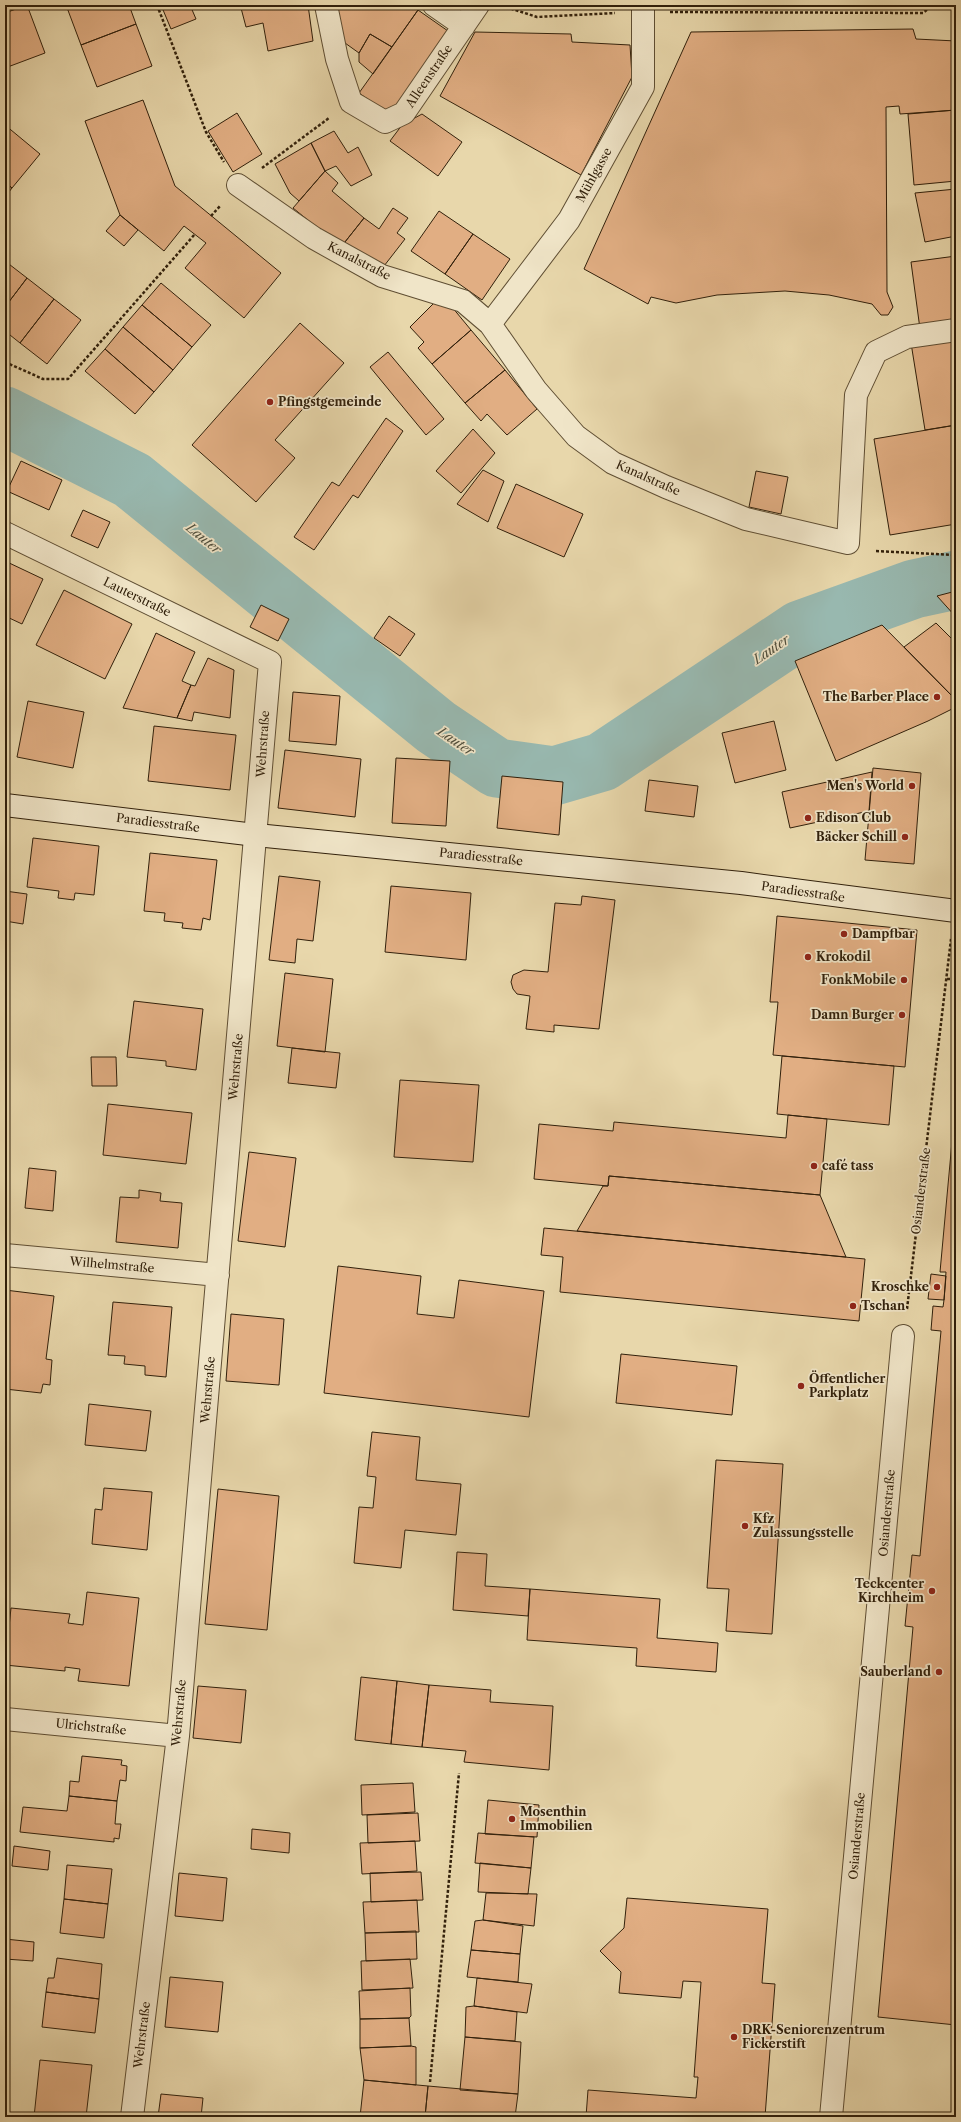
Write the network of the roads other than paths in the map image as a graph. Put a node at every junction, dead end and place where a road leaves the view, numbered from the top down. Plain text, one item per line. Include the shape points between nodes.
1 (326, 5) edge
2 (434, 5) edge
3 (478, 5) edge
4 (643, 8) edge
5 (464, 26) junction
6 (238, 184) road end
7 (490, 324) junction
8 (956, 330) edge
9 (5, 533) edge
10 (270, 662) joint
11 (5, 805) edge
12 (256, 835) junction
13 (955, 911) edge
14 (5, 1255) edge
15 (218, 1275) junction
16 (903, 1336) road end
17 (5, 1719) edge
18 (178, 1736) junction
19 (132, 2117) edge
20 (831, 2117) edge

1 - 5 street, Alleenstraße via 337,59 351,102 385,122 404,113
2 - 5 street
3 - 5 street, Alleenstraße
4 - 7 street, Mühlgasse via 643,88 569,220
6 - 7 street, Kanalstraße via 314,238 382,276 463,300
7 - 8 street, Kanalstraße via 536,390 576,436 614,463 746,519 848,543 856,395 876,352 907,337
9 - 10 street, Lauterstraße
10 - 12 street, Wehrstraße
11 - 12 street, Paradiesstraße
12 - 13 street, Paradiesstraße via 741,883
12 - 15 street, Wehrstraße
14 - 15 street, Wilhelmstraße
15 - 18 street, Wehrstraße
16 - 20 street, Osianderstraße
17 - 18 street, Ulrichstraße
18 - 19 street, Wehrstraße

